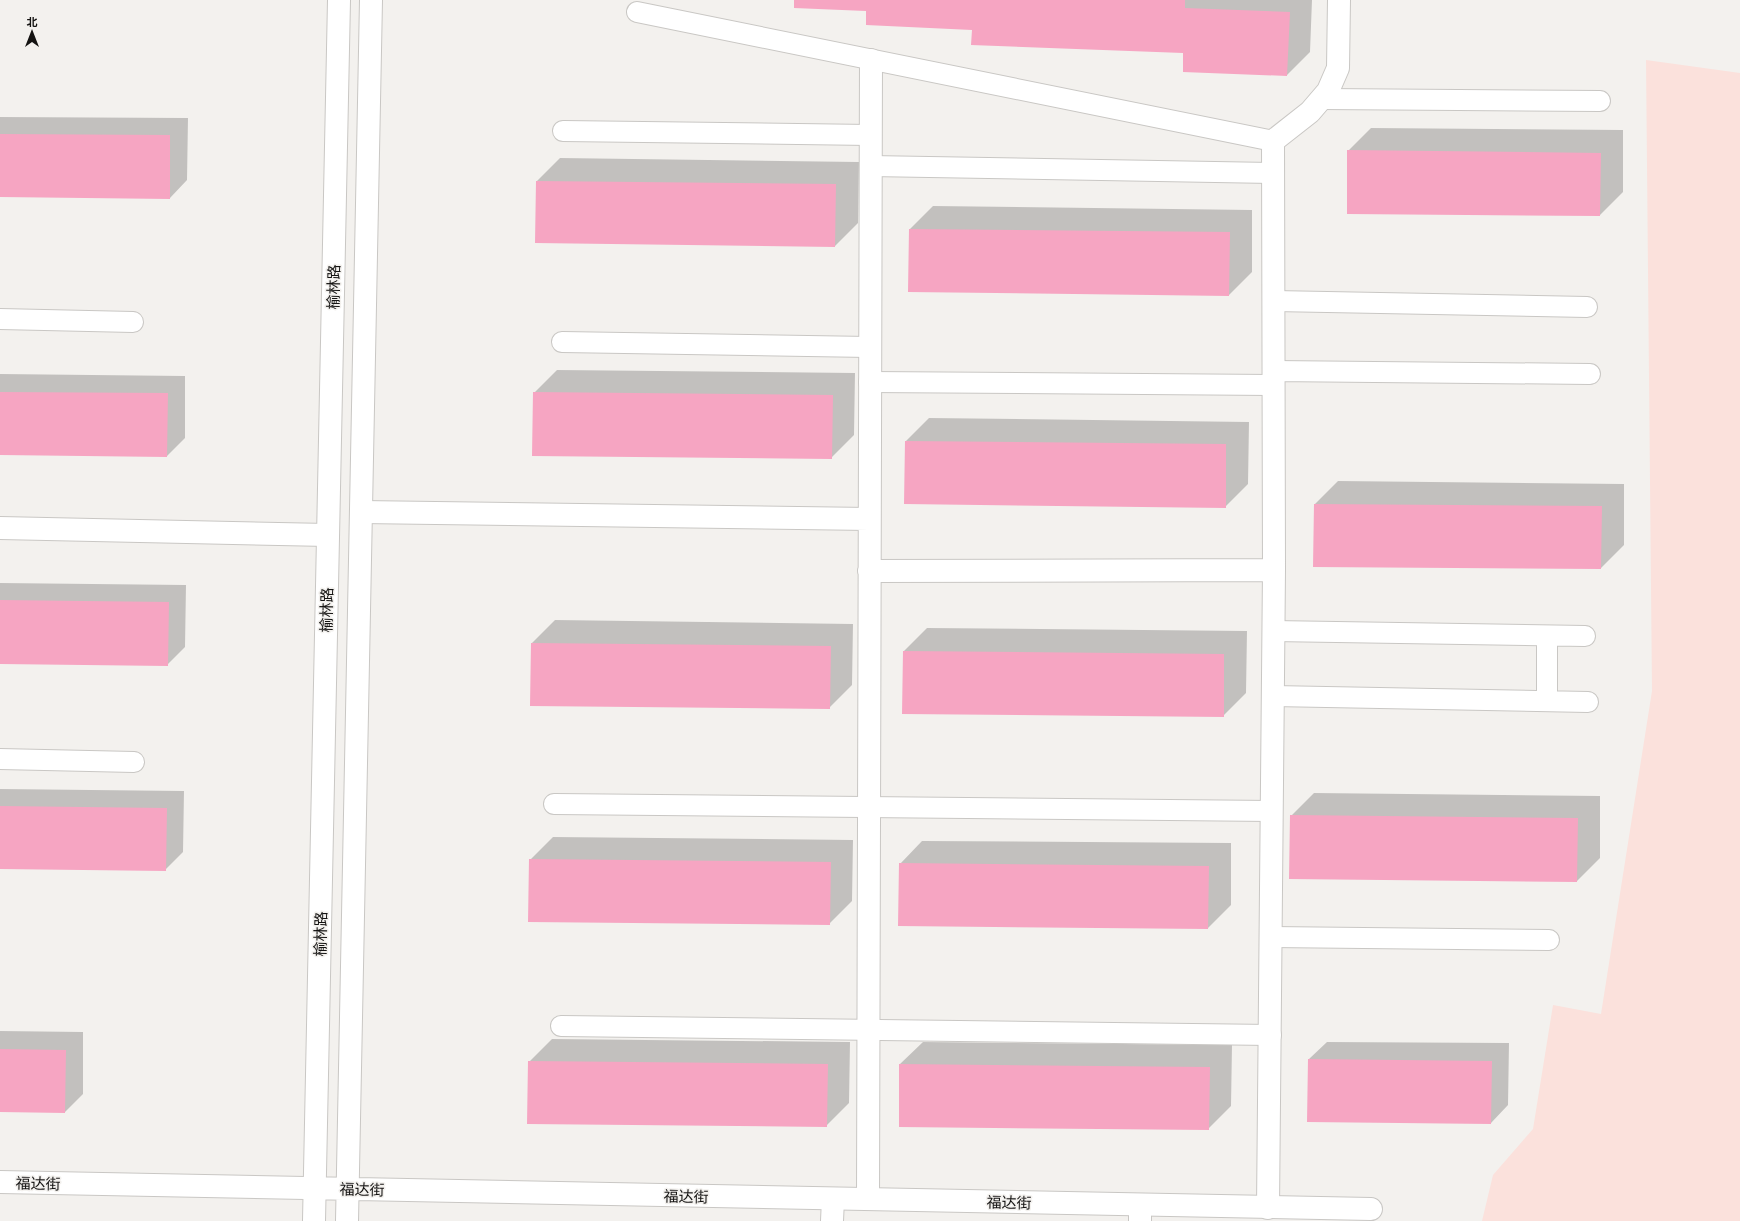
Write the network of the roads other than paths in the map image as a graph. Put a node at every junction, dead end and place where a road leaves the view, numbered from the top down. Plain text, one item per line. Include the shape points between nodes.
1 (339, 0) edge
2 (371, 0) edge
3 (1339, 0) edge
4 (637, 12) dead end
5 (871, 60) junction
6 (1322, 98) junction
7 (1600, 101) dead end
8 (563, 131) dead end
9 (870, 135) junction
10 (1273, 141) junction
11 (870, 166) junction
12 (1273, 172) junction
13 (1274, 300) junction
14 (1587, 307) dead end
15 (0, 319) edge
16 (133, 322) dead end
17 (562, 342) dead end
18 (869, 347) junction
19 (1590, 374) dead end
20 (1274, 378) junction
21 (869, 382) junction
22 (361, 512) junction
23 (869, 519) junction
24 (0, 528) edge
25 (328, 535) junction
26 (1274, 570) junction
27 (869, 571) junction
28 (1273, 630) junction
29 (1547, 636) junction
30 (1584, 636) dead end
31 (1273, 696) junction
32 (1547, 701) junction
33 (1588, 702) dead end
34 (0, 759) edge
35 (134, 762) dead end
36 (554, 804) dead end
37 (868, 808) junction
38 (1272, 811) junction
39 (1271, 937) junction
40 (1549, 940) dead end
41 (561, 1026) dead end
42 (869, 1030) junction
43 (1271, 1035) junction
44 (0, 1182) edge
45 (314, 1188) junction
46 (348, 1189) junction
47 (833, 1199) junction
48 (868, 1199) junction
49 (1268, 1208) junction
50 (1371, 1209) dead end
51 (1140, 1213) edge
52 (314, 1221) edge
53 (347, 1221) edge
54 (832, 1221) edge

1 - 25 street, 榆林路
2 - 22 street
3 - 6 street via 1338,68
4 - 5 lane
5 - 9 street
5 - 10 lane
6 - 7 lane
6 - 10 street via 1310,112
8 - 9 lane
9 - 11 street
10 - 12 street
11 - 12 lane
11 - 18 street
12 - 13 street
13 - 14 lane
13 - 20 street
15 - 16 lane
17 - 18 lane
18 - 21 street
19 - 20 lane
20 - 21 lane
20 - 26 street
21 - 23 street
22 - 23 street
22 - 46 street
23 - 27 street
24 - 25 street
25 - 45 street, 榆林路
26 - 27 street
26 - 28 street
27 - 37 street
28 - 29 lane
28 - 31 street
29 - 30 lane
29 - 32 lane
31 - 32 lane
31 - 38 street
32 - 33 lane
34 - 35 lane
36 - 37 lane
37 - 38 lane
37 - 42 street
38 - 39 street
39 - 40 lane
39 - 43 street
41 - 42 lane
42 - 43 lane
42 - 48 street
43 - 49 street
44 - 45 street, 福达街
45 - 46 street, 福达街
45 - 52 street, 榆林路
46 - 47 street, 福达街
46 - 53 street
47 - 48 street, 福达街
47 - 54 street
48 - 51 street, 福达街
49 - 50 street, 福达街
49 - 51 street, 福达街

